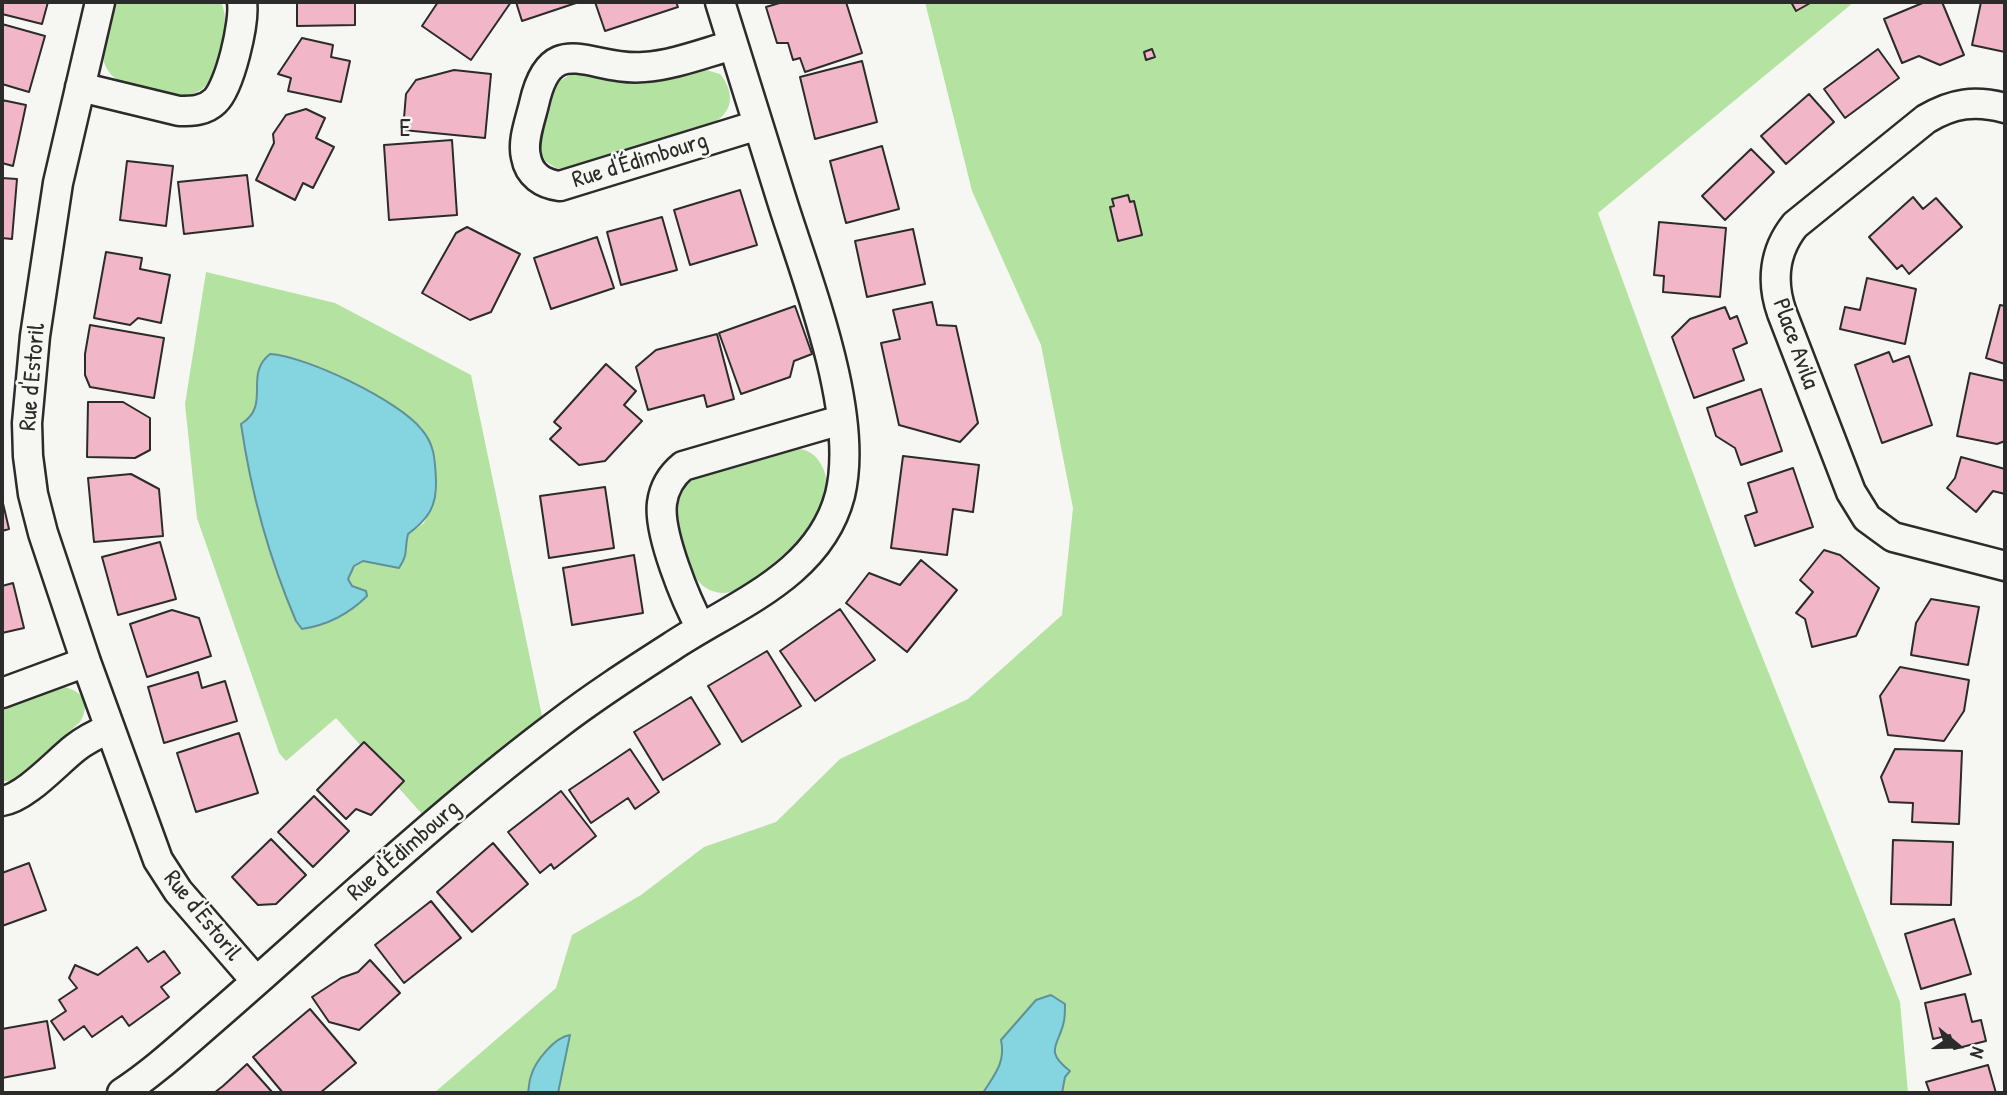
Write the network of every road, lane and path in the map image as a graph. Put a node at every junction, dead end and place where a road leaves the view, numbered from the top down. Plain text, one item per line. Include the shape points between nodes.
1 (100, 2) edge
2 (242, 2) edge
3 (720, 2) edge
4 (733, 46) junction
5 (80, 88) junction
6 (2005, 108) edge
7 (758, 125) junction
8 (841, 420) junction
9 (2005, 566) edge
10 (701, 628) junction
11 (86, 662) junction
12 (2, 693) edge
13 (109, 729) junction
14 (2, 801) edge
15 (256, 981) junction
16 (122, 1093) edge

1 - 5 street, Rue d'Estoril
2 - 5 street via 228,76 216,101 206,107 179,111
3 - 4 street, Rue d'Édimbourg
4 - 7 street, Rue d'Édimbourg
4 - 7 street, Rue d'Édimbourg via 647,67 616,67 577,58 553,63 538,85 525,156 538,178 559,186
5 - 11 street, Rue d'Estoril via 50,234 27,440 37,514
6 - 9 street, Place Avila via 1965,103 1926,119 1795,225 1778,257 1775,287 1851,492 1867,518 1893,537
7 - 8 street, Rue d'Édimbourg via 826,341
8 - 10 street, Rue d'Édimbourg via 840,494 817,545 785,576
8 - 10 street via 683,466 671,478 662,503 665,531 688,604
10 - 15 street, Rue d'Édimbourg via 598,695 519,754
11 - 12 street
11 - 13 street, Rue d'Estoril
13 - 14 street via 87,739 22,792
13 - 15 street, Rue d'Estoril via 162,868
15 - 16 street, Rue d'Édimbourg

